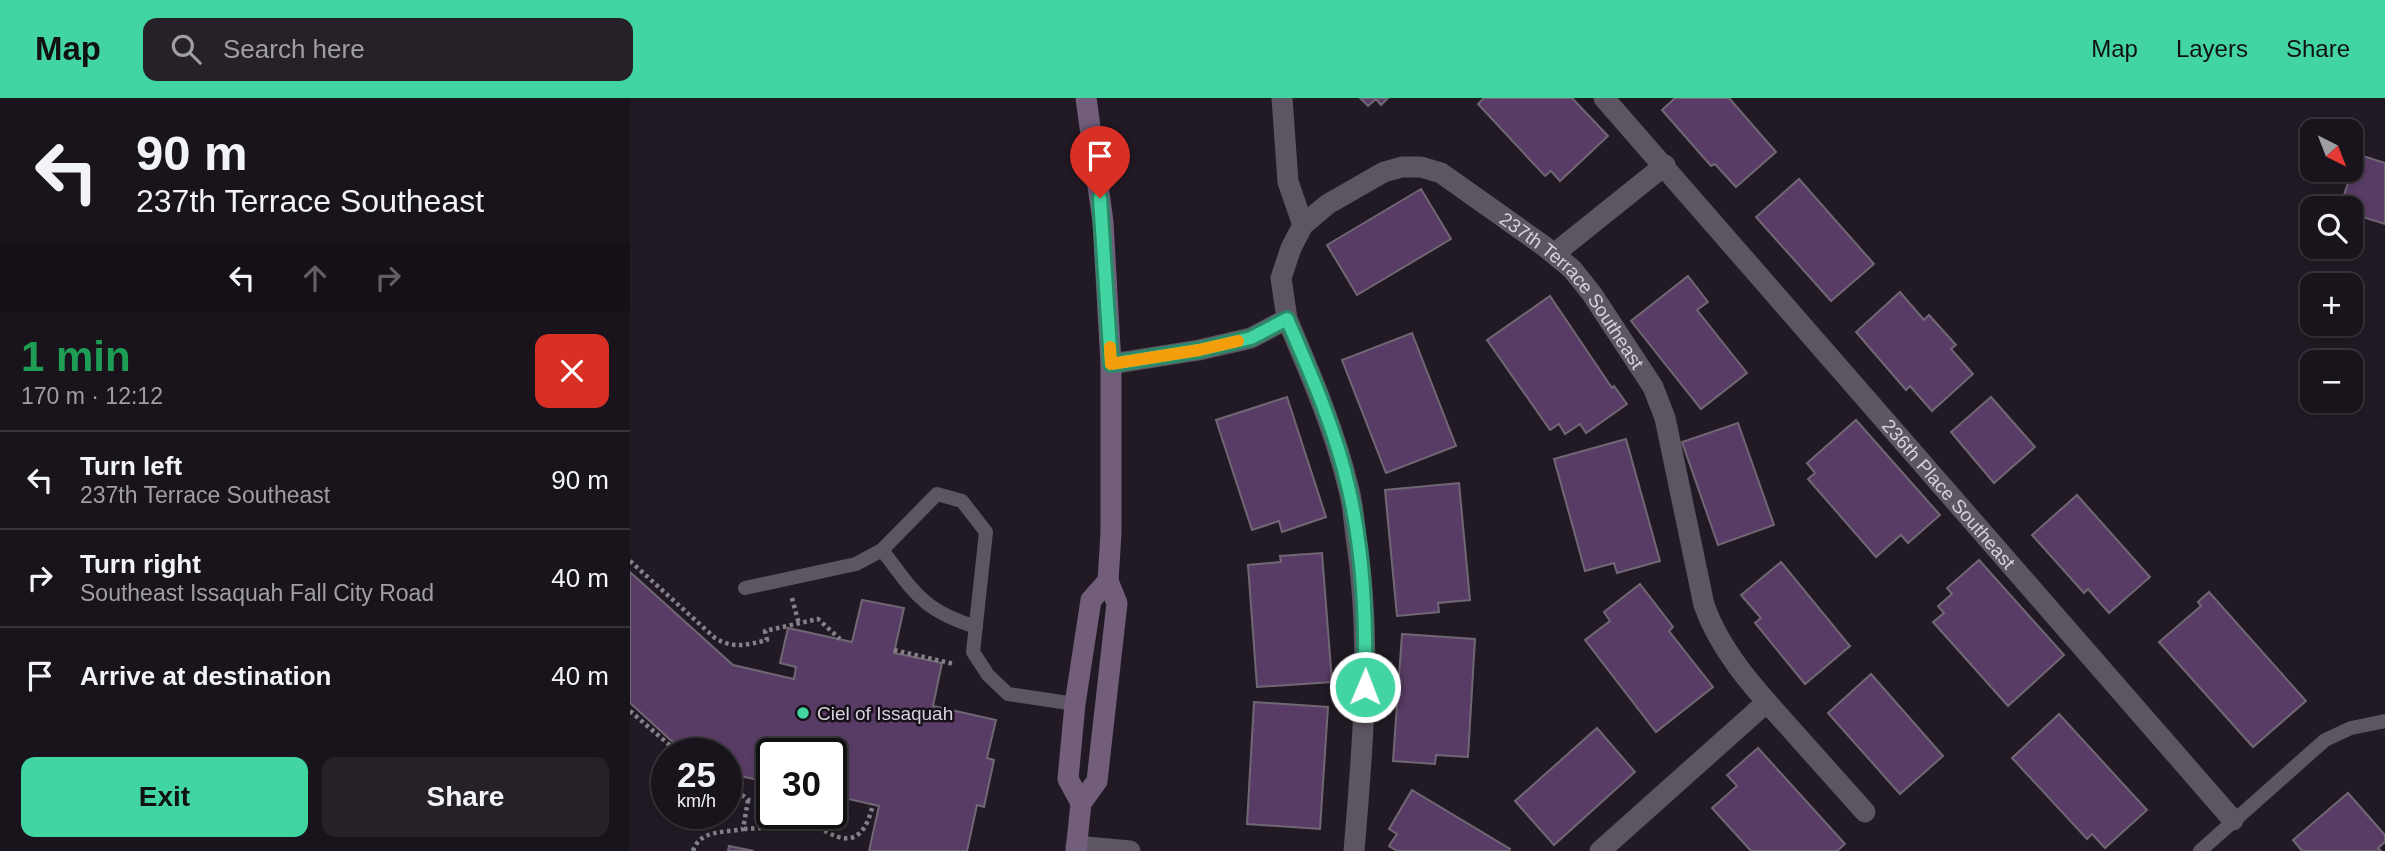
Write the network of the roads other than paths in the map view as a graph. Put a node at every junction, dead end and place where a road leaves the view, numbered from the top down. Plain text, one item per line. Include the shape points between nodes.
1 (1086, 98) edge
2 (1282, 98) edge
3 (1604, 98) edge
4 (1665, 165) junction
5 (1303, 225) junction
6 (1554, 254) junction
7 (1287, 319) junction
8 (1111, 364) junction
9 (882, 550) junction
10 (1108, 581) junction
11 (745, 588) dead end
12 (976, 627) junction
13 (1767, 702) junction
14 (1075, 704) junction
15 (2385, 721) edge
16 (1081, 803) junction
17 (1865, 812) dead end
18 (2233, 820) junction
19 (1076, 848) edge
20 (1130, 851) edge
21 (1354, 851) edge
22 (1600, 851) edge
23 (2200, 851) edge

1 - 8 main road via 1103,222
2 - 5 street via 1288,183
3 - 4 street, 236th Place Southeast
4 - 6 street
4 - 18 street, 236th Place Southeast
5 - 6 street, 237th Terrace Southeast via 1328,204 1384,172 1421,167 1441,173
5 - 7 street, 237th Terrace Southeast via 1281,278
6 - 13 street, 237th Terrace Southeast via 1592,294 1653,387 1665,418 1708,617 1732,660
7 - 8 street via 1251,338
7 - 21 street, 237th Terrace Southeast via 1328,418 1349,491 1362,576 1364,738
8 - 10 main road
9 - 11 lane via 856,564
9 - 12 lane via 927,605
9 - 12 lane via 937,494 962,500 986,532
10 - 14 main road via 1091,600
10 - 16 main road via 1117,603 1097,781
12 - 14 lane via 973,652 1008,694
13 - 17 street, 237th Terrace Southeast
13 - 22 street
14 - 16 main road via 1068,779
15 - 18 lane via 2351,728 2325,740
16 - 19 main road
18 - 23 lane
19 - 20 street

